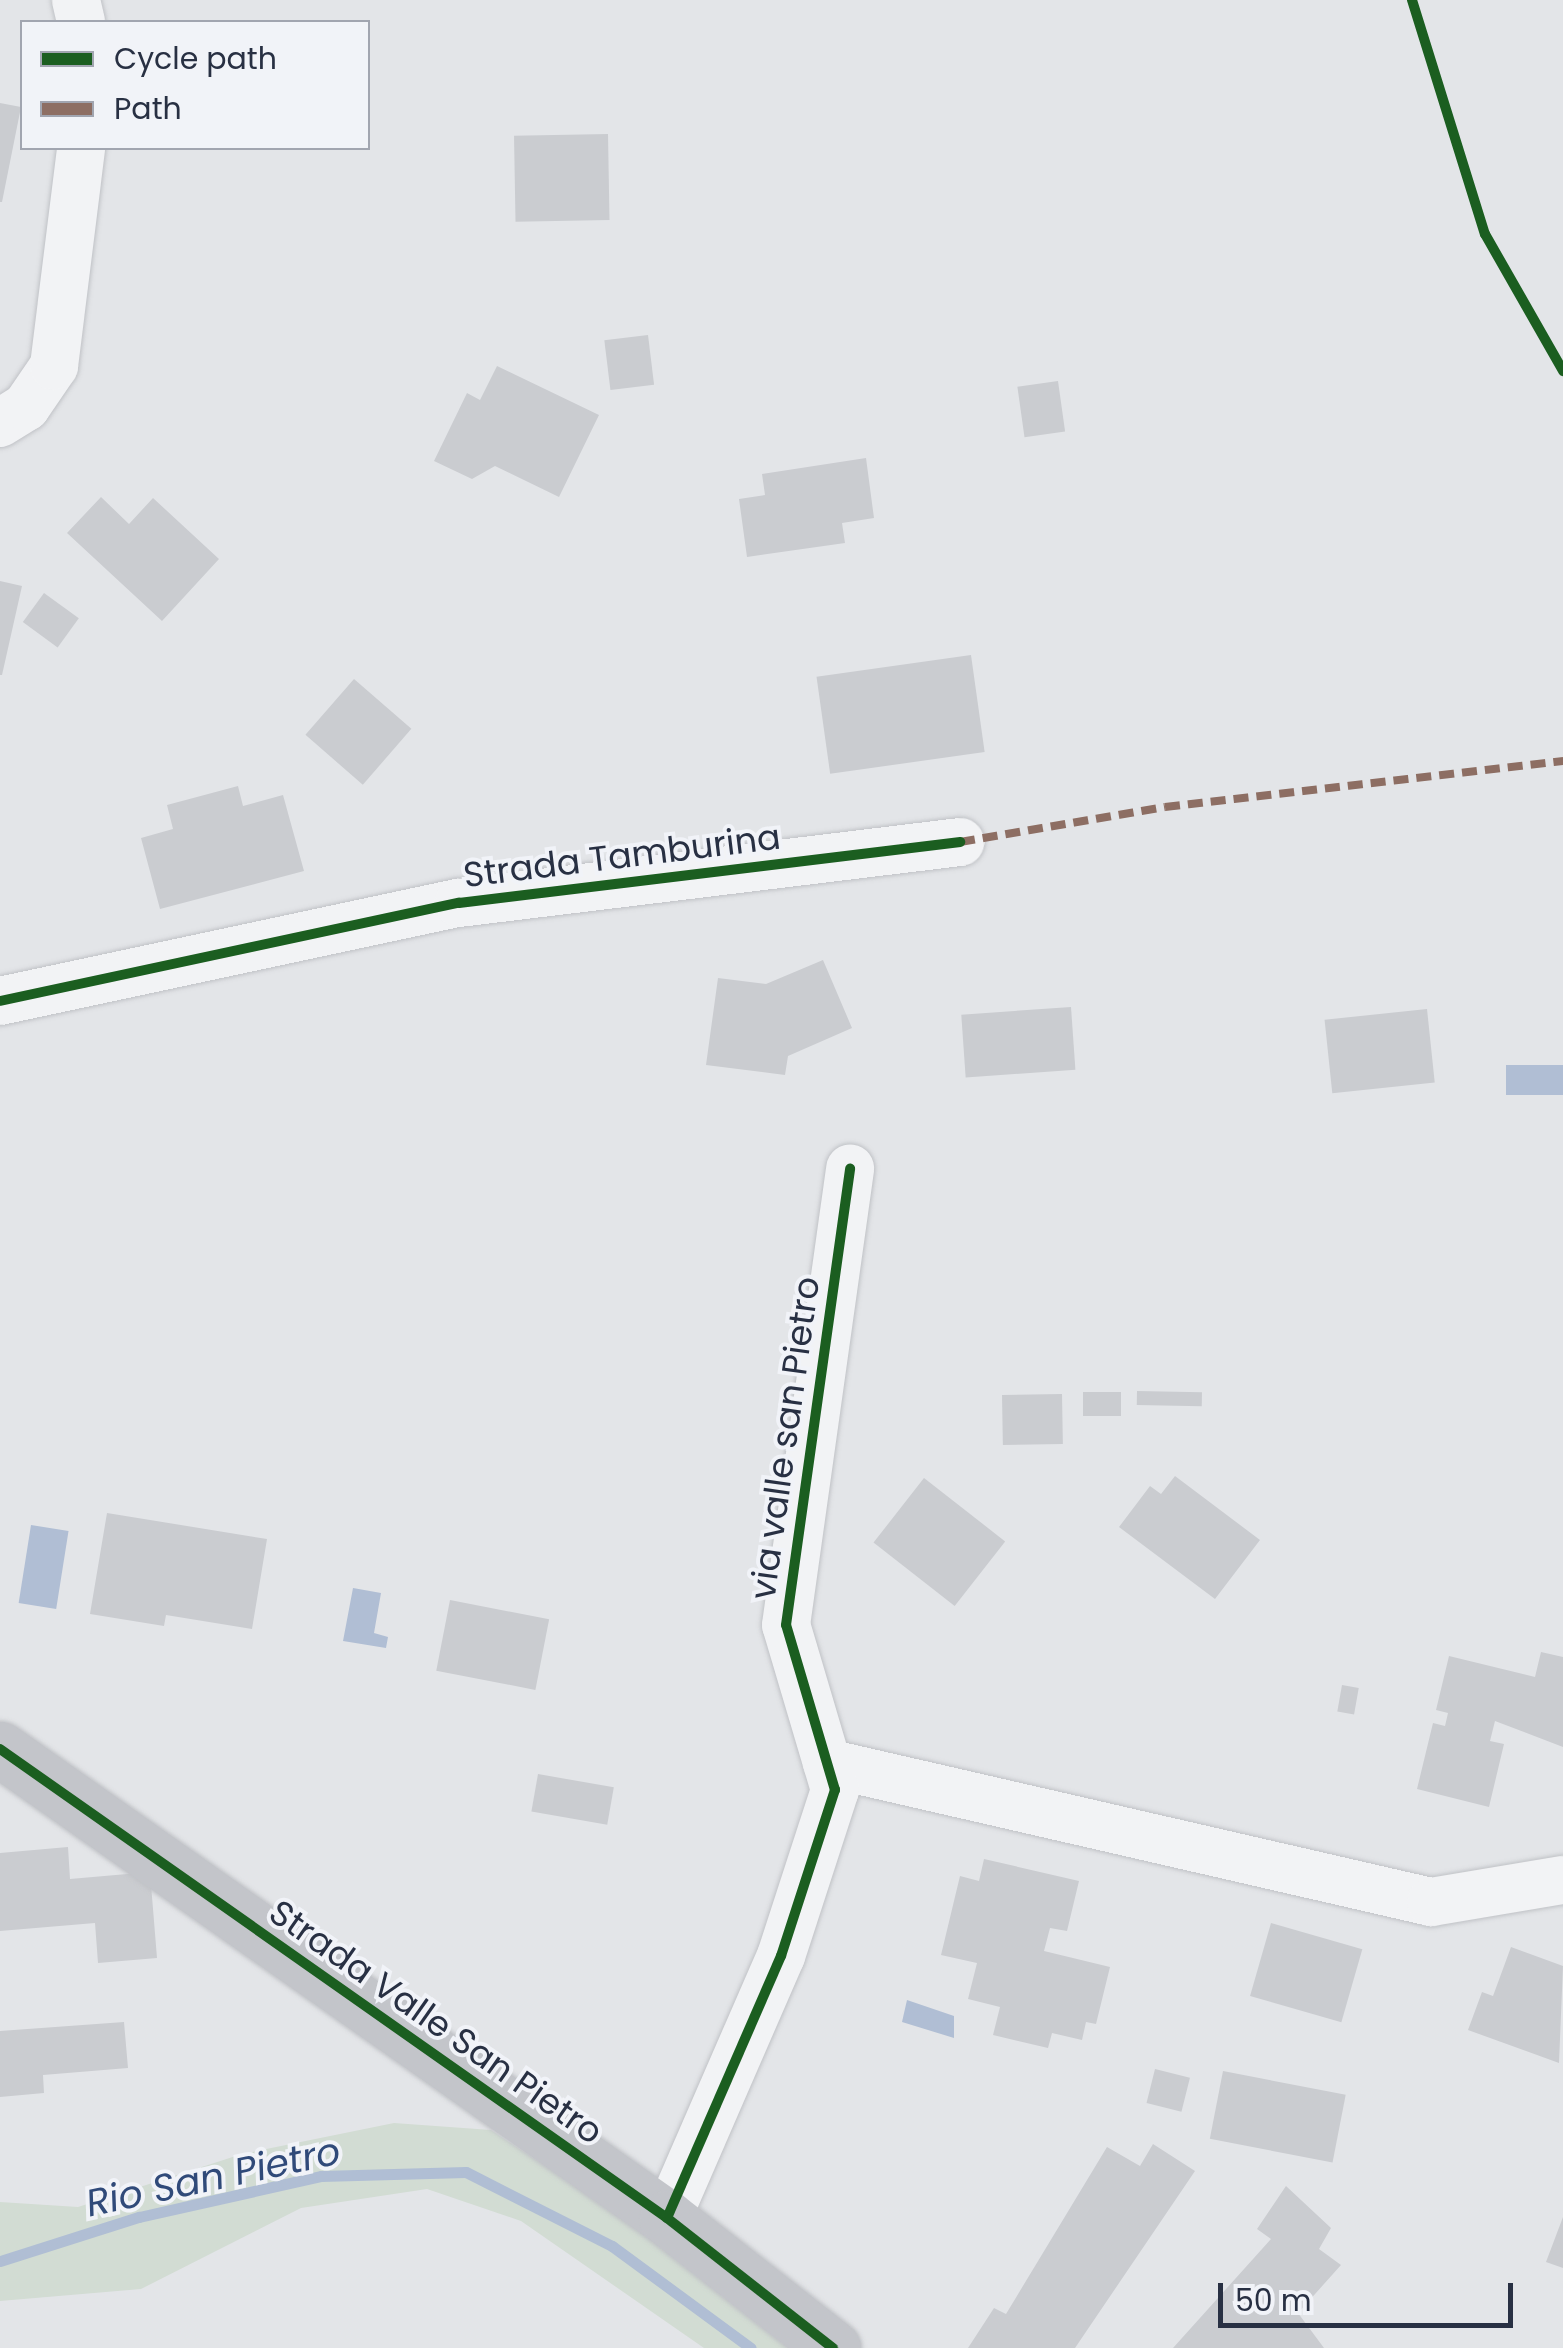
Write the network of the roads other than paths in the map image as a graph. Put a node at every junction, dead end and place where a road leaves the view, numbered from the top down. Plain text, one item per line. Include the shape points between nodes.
1 (81, 150) edge
2 (0, 423) edge
3 (960, 842) dead end
4 (0, 1001) edge
5 (850, 1168) dead end
6 (0, 1749) edge
7 (828, 1763) junction
8 (1563, 1880) edge
9 (667, 2218) junction
10 (834, 2348) edge

1 - 2 street via 54,366 26,407
3 - 4 street, Strada Tamburina via 459,903
5 - 7 street, via valle san Pietro via 786,1625
6 - 9 street, Strada Valle San Pietro
7 - 8 street via 1430,1902
7 - 9 street, via valle san Pietro via 835,1790 781,1956
9 - 10 street, Strada Valle San Pietro

